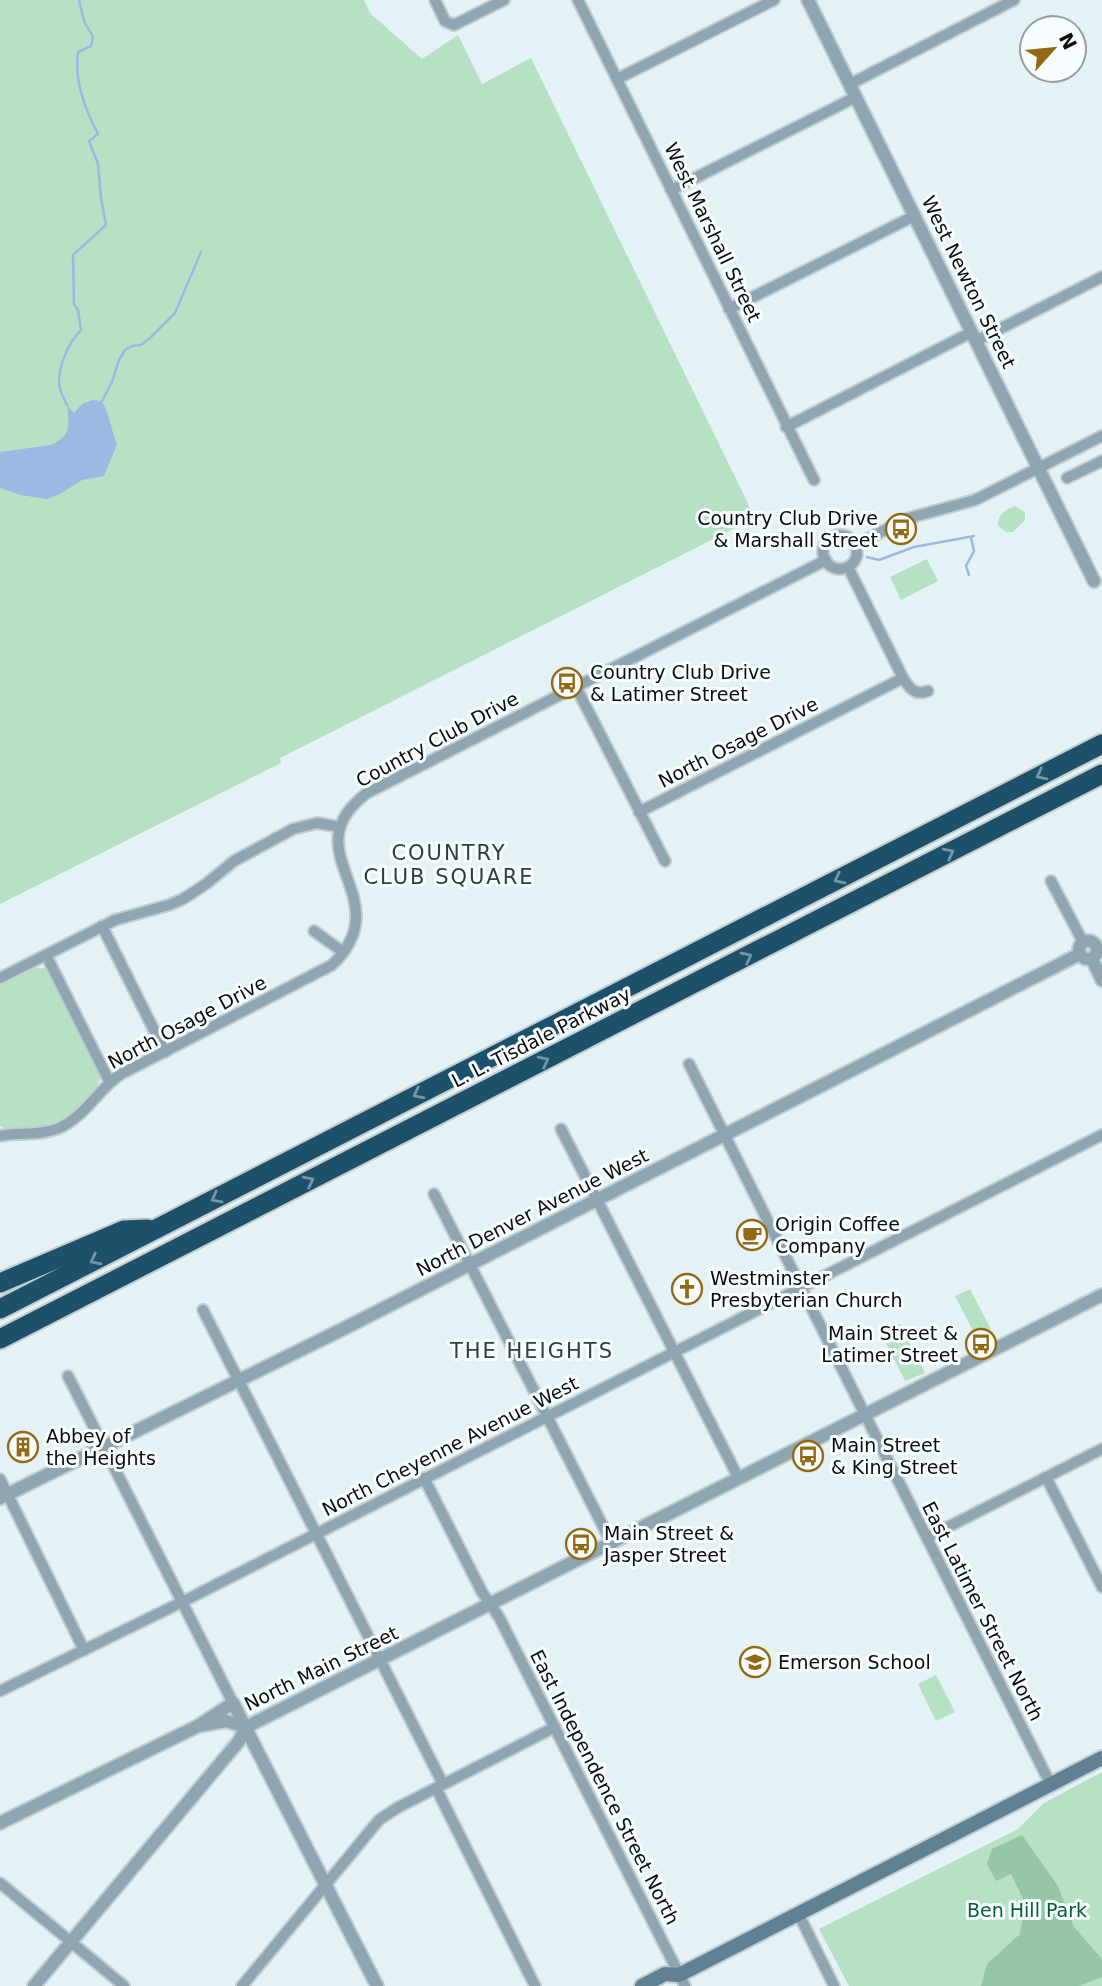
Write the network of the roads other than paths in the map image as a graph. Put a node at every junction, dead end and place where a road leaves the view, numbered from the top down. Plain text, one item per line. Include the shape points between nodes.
1 (435, 0) edge
2 (504, 0) edge
3 (578, 0) edge
4 (774, 0) edge
5 (808, 0) edge
6 (1014, 0) edge
7 (617, 79) junction
8 (850, 84) junction
9 (856, 97) junction
10 (671, 190) junction
11 (915, 216) junction
12 (1102, 277) edge
13 (729, 309) junction
14 (974, 337) junction
15 (786, 427) junction
16 (1102, 436) edge
17 (1102, 461) edge
18 (1040, 468) junction
19 (1068, 478) dead end
20 (814, 480) dead end
21 (855, 545) junction
22 (826, 560) junction
23 (848, 567) junction
24 (1098, 584) edge
25 (903, 678) junction
26 (576, 687) junction
27 (928, 691) dead end
28 (1102, 744) edge
29 (1102, 774) edge
30 (639, 812) junction
31 (340, 827) junction
32 (665, 861) dead end
33 (1051, 881) dead end
34 (102, 926) junction
35 (314, 931) dead end
36 (1099, 944) edge
37 (347, 947) junction
38 (1085, 952) junction
39 (46, 955) junction
40 (0, 978) edge
41 (1102, 980) edge
42 (165, 1052) junction
43 (689, 1064) dead end
44 (109, 1081) junction
45 (561, 1129) dead end
46 (1102, 1135) edge
47 (0, 1136) edge
48 (725, 1136) junction
49 (434, 1194) dead end
50 (598, 1200) junction
51 (156, 1229) junction
52 (470, 1265) junction
53 (119, 1279) junction
54 (0, 1283) edge
55 (802, 1288) junction
56 (1102, 1295) edge
57 (0, 1308) edge
58 (203, 1310) dead end
59 (0, 1339) edge
60 (0, 1353) edge
61 (674, 1353) junction
62 (68, 1376) dead end
63 (239, 1380) junction
64 (865, 1415) junction
65 (547, 1417) junction
66 (104, 1447) junction
67 (1102, 1449) edge
68 (1046, 1477) junction
69 (424, 1478) junction
70 (0, 1479) edge
71 (738, 1479) junction
72 (4, 1496) edge
73 (317, 1533) junction
74 (928, 1537) junction
75 (612, 1544) junction
76 (1102, 1587) edge
77 (182, 1602) junction
78 (491, 1605) junction
79 (84, 1650) junction
80 (381, 1660) junction
81 (0, 1691) edge
82 (233, 1703) junction
83 (198, 1726) junction
84 (246, 1727) junction
85 (555, 1727) junction
86 (1102, 1758) edge
87 (1051, 1785) junction
88 (439, 1786) junction
89 (0, 1823) edge
90 (0, 1883) edge
91 (325, 1885) junction
92 (798, 1913) junction
93 (71, 1941) junction
94 (682, 1980) edge
95 (34, 1986) edge
96 (124, 1986) edge
97 (242, 1986) edge
98 (377, 1986) edge
99 (535, 1986) edge
100 (642, 1986) edge
101 (667, 1986) edge
102 (834, 1986) edge

1 - 2 street via 452,25
3 - 7 street, West Marshall Street
4 - 7 street
5 - 8 street, West Newton Street
6 - 8 street
7 - 10 street, West Marshall Street
8 - 9 street, West Newton Street
9 - 10 street
9 - 11 street, West Newton Street
10 - 13 street, West Marshall Street
11 - 13 street
11 - 14 street, West Newton Street
12 - 14 street
13 - 15 street, West Marshall Street
14 - 15 street
14 - 18 street, West Newton Street
15 - 20 street, West Marshall Street
16 - 18 street
17 - 19 street
18 - 21 street via 975,500 909,519
18 - 24 street, West Newton Street
21 - 22 street via 848,537 832,537 824,547
21 - 23 street via 856,557
22 - 23 street via 839,569
22 - 26 street, Country Club Drive
23 - 25 street
25 - 27 street via 914,691
25 - 30 street, North Osage Drive
26 - 30 street
26 - 31 street, Country Club Drive via 367,793 355,802
28 -> 51 highway, L. L. Tisdale Parkway
53 -> 29 highway, L. L. Tisdale Parkway
30 - 32 street
31 - 34 street via 300,826 234,860 183,899
31 - 37 street via 339,858 357,907
33 - 38 street
34 - 39 street
34 - 42 street
35 - 37 street
36 - 38 street via 1096,955
37 - 42 street, North Osage Drive via 319,973
38 - 41 street
38 - 48 street, North Denver Avenue West
39 - 40 street
39 - 44 street
42 - 44 street, North Osage Drive
43 - 48 street, East Latimer Street North
44 - 47 street, North Osage Drive via 90,1105 59,1128
45 - 50 street
46 - 55 street, North Cheyenne Avenue West
48 - 50 street, North Denver Avenue West
48 - 55 street, East Latimer Street North
49 - 52 street
50 - 52 street, North Denver Avenue West
50 - 61 street
51 - 54 highway via 124,1230
51 -> 57 highway, L. L. Tisdale Parkway
52 - 63 street, North Denver Avenue West
52 - 65 street
53 - 59 highway, L. L. Tisdale Parkway
53 - 60 highway
55 - 61 street, North Cheyenne Avenue West
55 - 64 street, East Latimer Street North
56 - 64 street
58 - 63 street
61 - 65 street, North Cheyenne Avenue West
61 - 71 street
62 - 66 street
63 - 66 street, North Denver Avenue West
63 - 73 street
64 - 71 street
64 - 74 street, East Latimer Street North
65 - 69 street, North Cheyenne Avenue West
65 - 75 street
66 - 72 street, North Denver Avenue West
66 - 77 street
67 - 68 street
68 - 74 street
68 - 76 street
69 - 73 street, North Cheyenne Avenue West
69 - 78 street, East Independence Street North
70 - 72 street
71 - 75 street, North Main Street
72 - 79 street
73 - 77 street, North Cheyenne Avenue West
73 - 80 street
74 - 87 street, East Latimer Street North
75 - 78 street, North Main Street
77 - 79 street, North Cheyenne Avenue West
77 - 82 street
78 - 80 street, North Main Street
78 - 85 street, East Independence Street North
79 - 81 street, North Cheyenne Avenue West
80 - 84 street, North Main Street
80 - 88 street
82 - 83 street
82 - 84 street
83 - 84 street via 226,1721
83 - 89 street
84 - 91 street
84 - 93 street, North Main Street via 240,1740
85 - 88 street
85 - 94 street, East Independence Street North
86 - 87 main road
87 - 92 main road
88 - 91 street via 379,1820
88 - 99 street
90 - 93 street
91 - 97 street
91 - 98 street
92 - 94 main road
92 - 102 street
93 - 95 street, North Main Street
93 - 96 street
94 - 100 main road via 665,1974
94 - 101 main road

